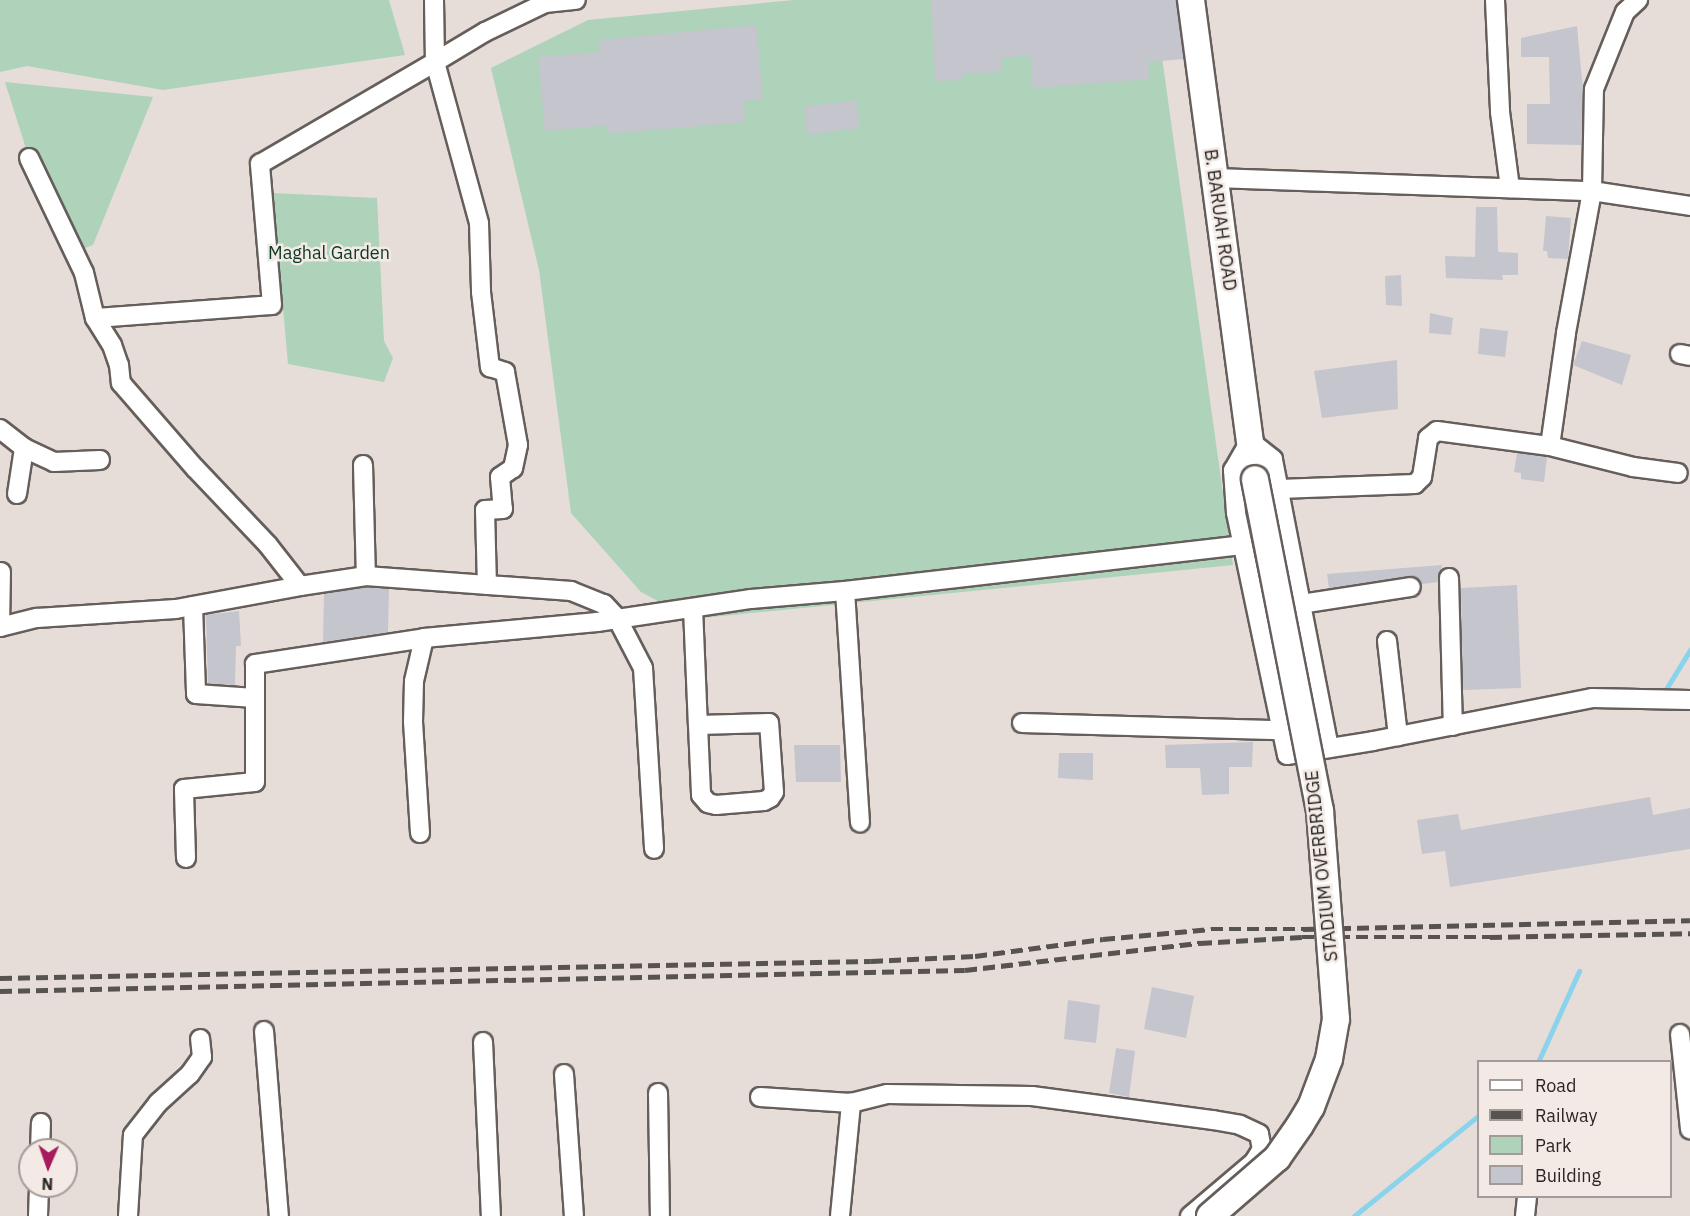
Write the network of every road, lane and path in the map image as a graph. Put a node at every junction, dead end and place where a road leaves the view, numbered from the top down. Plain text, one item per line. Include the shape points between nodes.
1 (434, 0) edge
2 (576, 0) edge
3 (1191, 0) edge
4 (1495, 0) edge
5 (1625, 4) edge
6 (435, 62) junction
7 (29, 158) dead end
8 (1215, 178) junction
9 (1510, 188) junction
10 (1592, 190) junction
11 (1690, 206) edge
12 (95, 318) junction
13 (0, 429) edge
14 (1250, 441) junction
15 (1550, 446) junction
16 (24, 448) junction
17 (100, 460) dead end
18 (363, 465) dead end
19 (1678, 473) dead end
20 (1279, 489) junction
21 (17, 494) dead end
22 (1240, 544) junction
23 (1, 572) edge
24 (366, 576) junction
25 (1449, 578) dead end
26 (487, 585) junction
27 (300, 586) junction
28 (1410, 587) dead end
29 (845, 591) junction
30 (1301, 604) junction
31 (193, 606) junction
32 (693, 608) junction
33 (617, 618) junction
34 (0, 627) edge
35 (424, 638) junction
36 (1387, 641) dead end
37 (255, 698) junction
38 (1690, 700) edge
39 (1022, 723) dead end
40 (698, 725) junction
41 (1453, 726) junction
42 (1280, 730) junction
43 (1398, 736) junction
44 (1329, 748) junction
45 (860, 823) dead end
46 (420, 833) dead end
47 (654, 849) dead end
48 (186, 858) dead end
49 (264, 1031) dead end
50 (1680, 1034) dead end
51 (200, 1039) dead end
52 (483, 1042) dead end
53 (564, 1074) dead end
54 (658, 1094) dead end
55 (760, 1097) dead end
56 (851, 1103) junction
57 (41, 1123) dead end
58 (1690, 1129) edge
59 (40, 1138) edge
60 (39, 1198) edge
61 (1527, 1198) edge
62 (38, 1216) edge
63 (129, 1216) edge
64 (279, 1216) edge
65 (491, 1216) edge
66 (574, 1216) edge
67 (660, 1216) edge
68 (840, 1216) edge
69 (1190, 1216) edge
70 (1210, 1216) edge
71 (1526, 1216) edge

1 - 6 street
2 - 6 street via 545,3
3 - 8 main road, B. BARUAH ROAD
4 - 9 street via 1500,112
5 - 10 street via 1594,89
6 - 12 street via 260,164 272,305
6 - 26 street via 479,223 481,292 490,367 506,372 518,445 513,468 500,477 503,509 485,510
7 - 12 street via 84,273
8 - 9 street
8 - 14 main road, B. BARUAH ROAD
9 - 10 street
10 - 11 street
10 - 15 street
12 - 27 street via 112,345 121,383 268,545
13 - 16 street
14 - 20 street via 1274,459
14 - 22 street via 1233,470
14 - 70 main road, STADIUM OVERBRIDGE, bridge via 1254,479 1320,811 1336,1019 1329,1059 1300,1125 1276,1158
15 - 19 street via 1633,467
15 - 20 street via 1437,431 1428,438 1422,477 1415,484
16 - 17 street via 54,462
16 - 21 street
18 - 24 street
20 - 30 street
22 - 29 street
22 - 42 street
23 - 34 street
24 - 26 street
24 - 27 street
25 - 41 street
26 - 33 street via 571,591 604,604
27 - 31 street
28 - 30 street
29 - 32 street
29 - 45 street
30 - 44 street
31 - 34 street via 37,618
31 - 37 street via 196,694
32 - 33 street
32 - 40 street
33 - 35 street
33 - 47 street via 643,668
35 - 37 street via 255,664
35 - 46 street via 414,681 413,722
36 - 43 street
37 - 48 street via 255,782 184,789
38 - 41 street via 1592,698
39 - 42 street
40 - 40 street via 701,795 716,805 770,798 774,792 769,723
41 - 43 street
42 - 44 street via 1287,755
43 - 44 street
49 - 64 street
50 - 58 street
51 - 63 street via 201,1057 190,1074 133,1135
52 - 65 street
53 - 66 street
54 - 67 street
55 - 56 street
56 - 68 street
56 - 69 street via 887,1094 1032,1096 1213,1120 1240,1125 1259,1134 1262,1149 1254,1162
57 - 59 street
60 - 62 street
61 - 71 street

